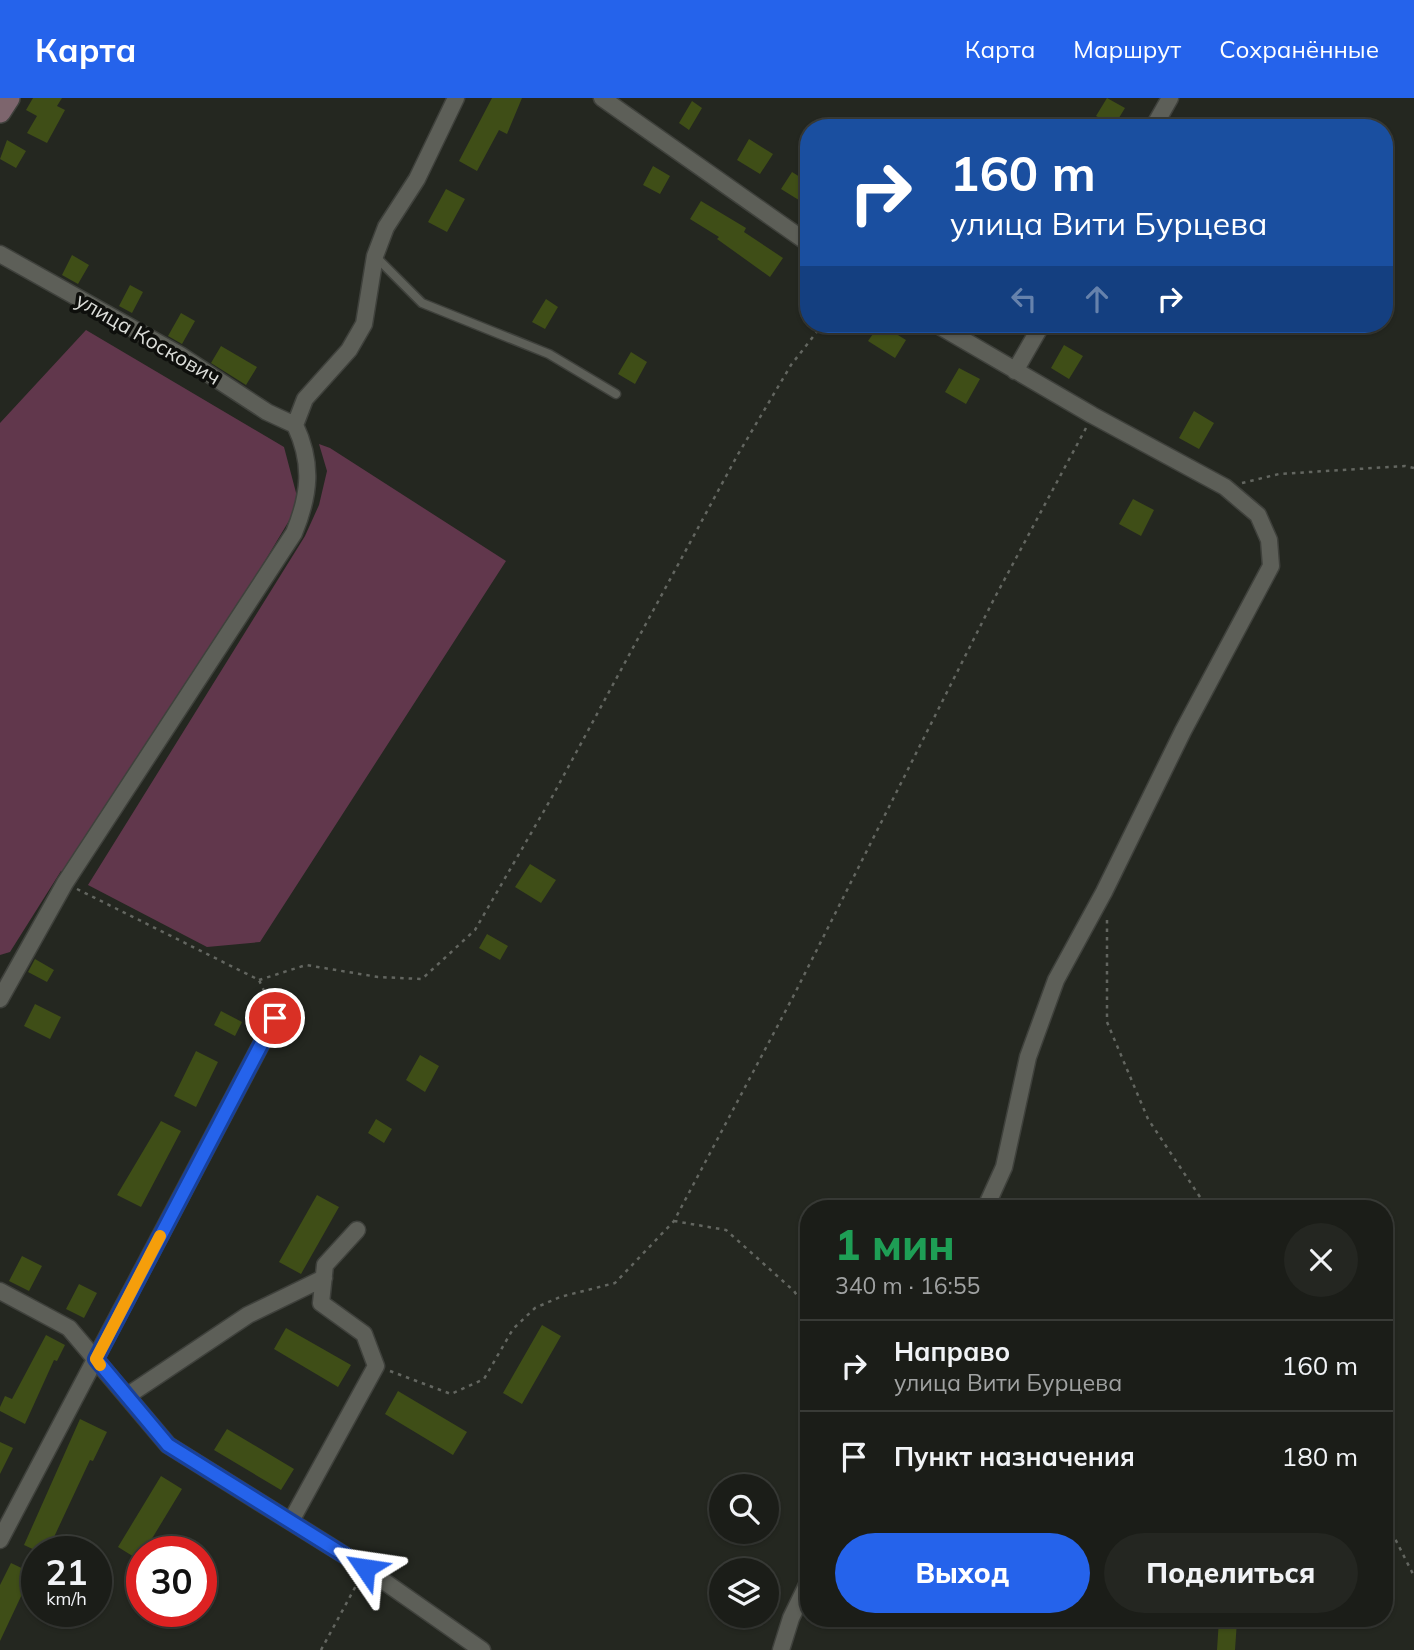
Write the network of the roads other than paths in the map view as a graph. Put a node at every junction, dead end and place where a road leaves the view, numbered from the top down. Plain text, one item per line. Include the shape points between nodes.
1 (9, 98) edge
2 (456, 98) edge
3 (601, 98) edge
4 (1170, 98) edge
5 (0, 113) edge
6 (1158, 119) edge
7 (800, 237) edge
8 (0, 254) edge
9 (375, 256) junction
10 (951, 333) edge
11 (1037, 333) edge
12 (1015, 371) junction
13 (616, 394) dead end
14 (295, 425) junction
15 (0, 999) edge
16 (275, 1018) road end
17 (989, 1200) edge
18 (357, 1230) dead end
19 (324, 1278) junction
20 (0, 1291) edge
21 (96, 1359) junction
22 (127, 1396) junction
23 (291, 1521) junction
24 (0, 1540) edge
25 (800, 1599) edge
26 (482, 1650) edge
27 (781, 1650) edge

1 - 5 street
2 - 9 street
3 - 7 street
4 - 6 street
8 - 14 street, улица Коскович
9 - 13 lane via 422,303 549,354
9 - 14 street via 364,324 349,349 305,399
10 - 12 street
11 - 12 street
12 - 17 street via 1225,488 1258,515 1269,540 1271,566 1056,981 1028,1057 1004,1167
14 - 15 street via 309,470 306,503 295,533 65,883
16 - 21 street
18 - 19 street via 325,1265
19 - 22 street via 248,1315
19 - 23 street via 321,1303 364,1334 376,1366
20 - 21 street via 69,1328
21 - 22 street
21 - 24 street
22 - 23 street via 168,1445
23 - 26 street
25 - 27 street

